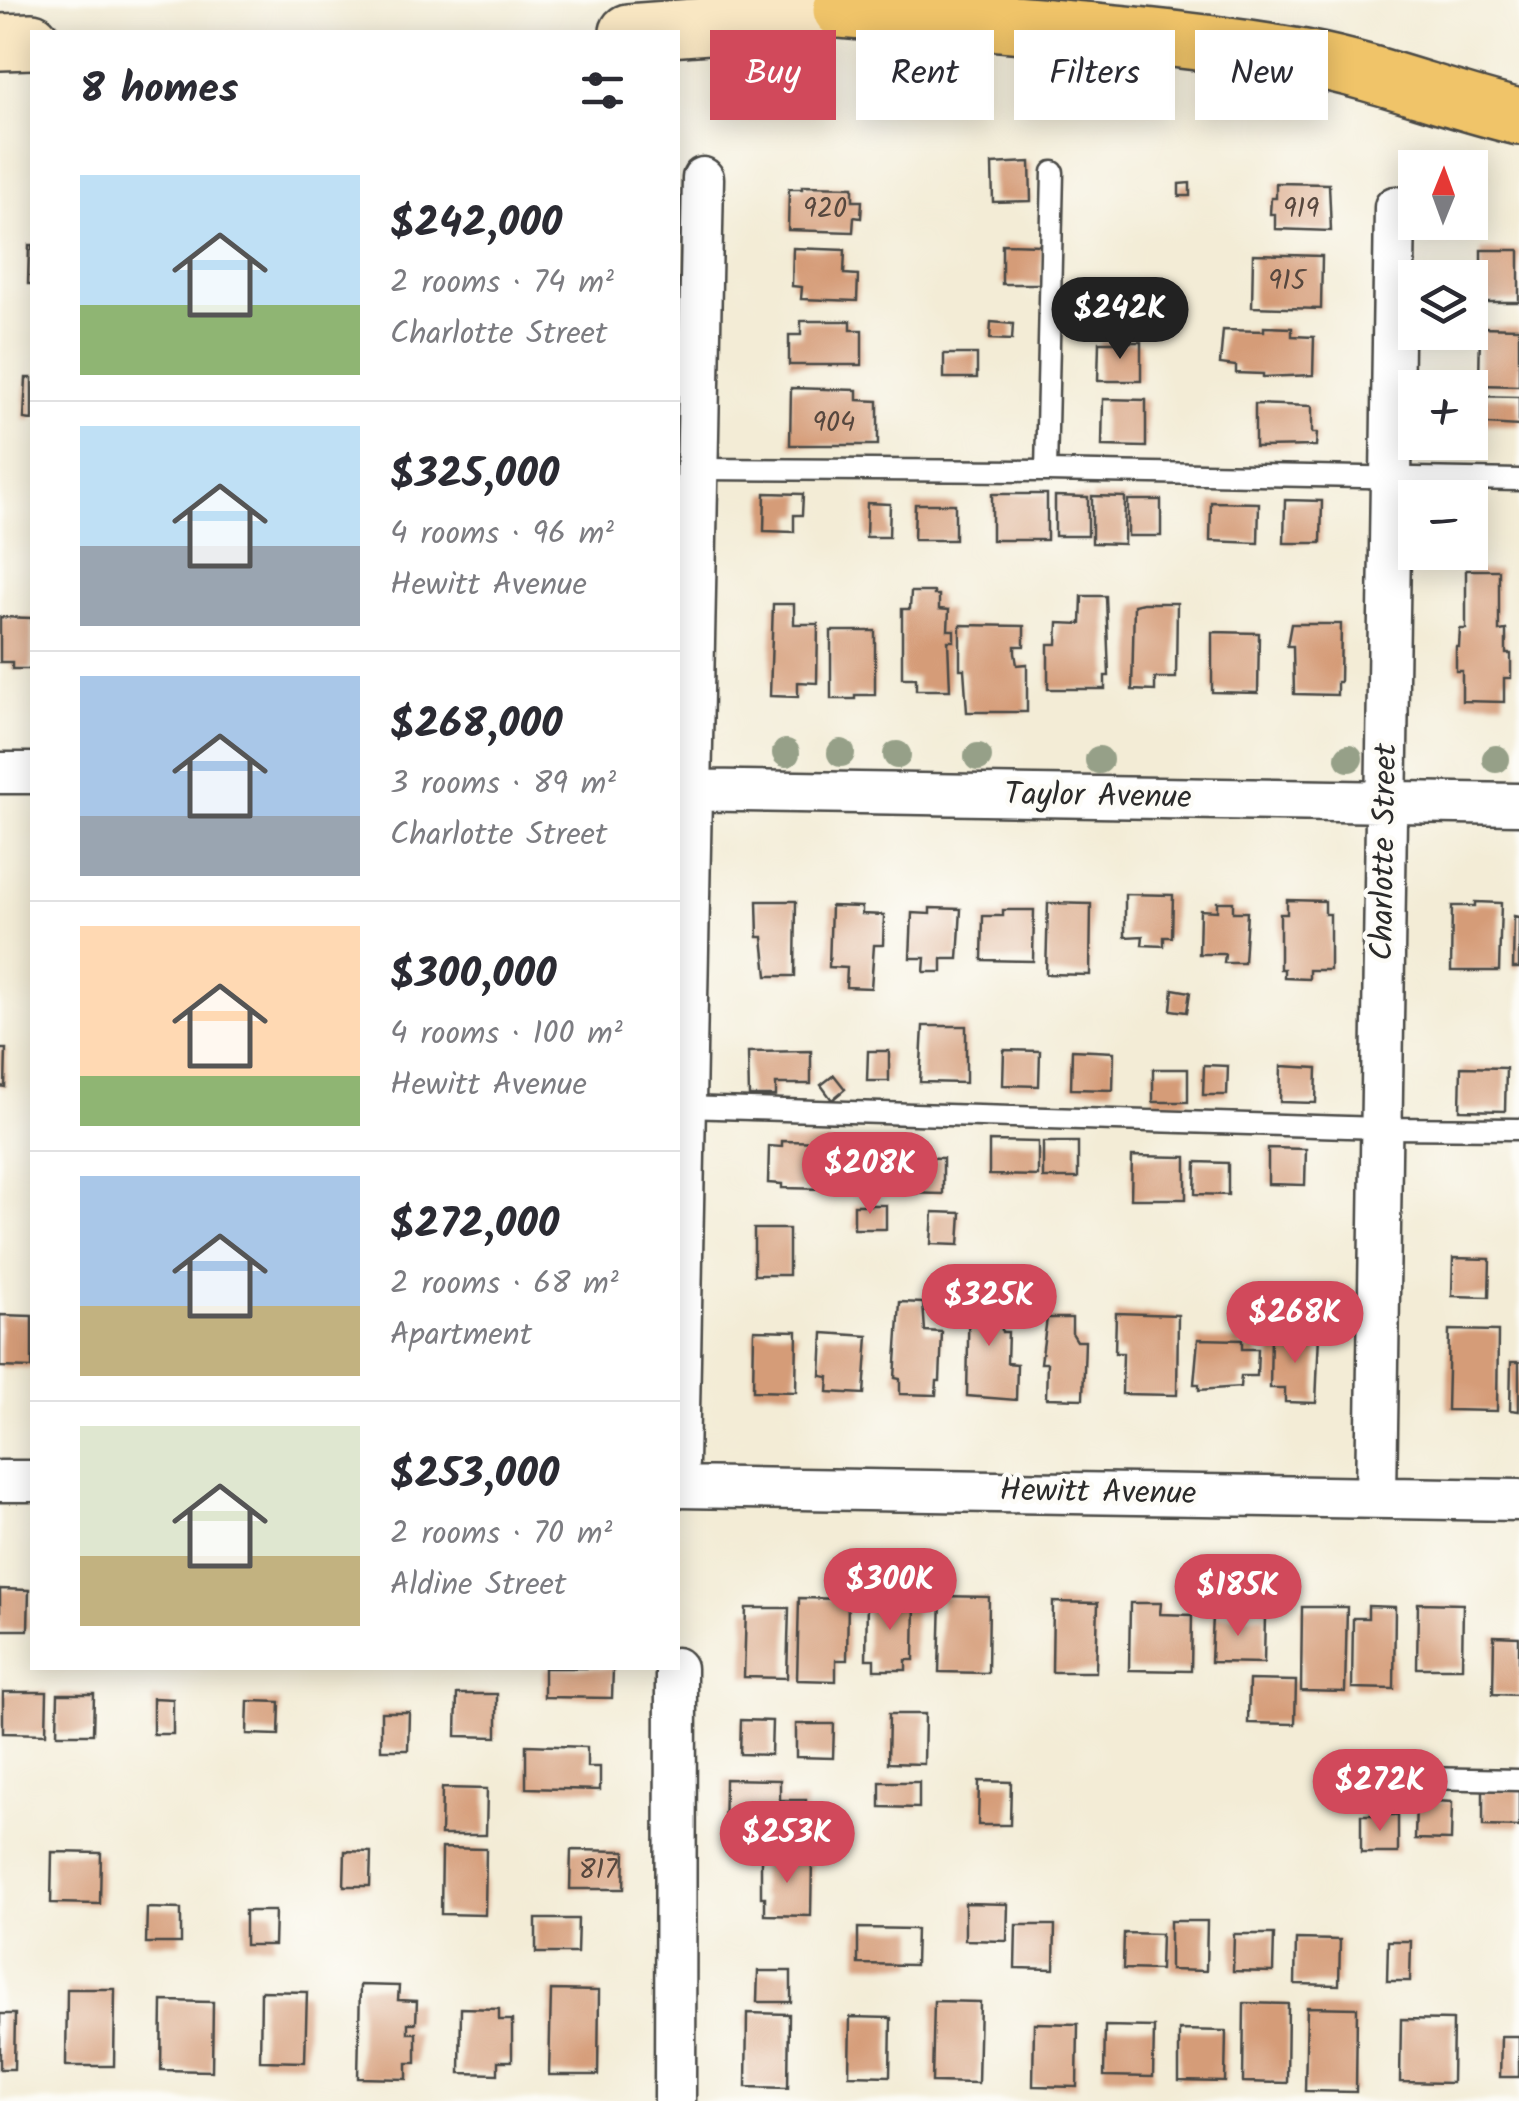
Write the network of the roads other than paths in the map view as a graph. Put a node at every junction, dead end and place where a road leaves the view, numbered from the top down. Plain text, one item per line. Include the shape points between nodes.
1 (904, 0) edge
2 (842, 10) junction
3 (655, 30) edge
4 (30, 41) edge
5 (0, 42) edge
6 (1519, 117) edge
7 (1053, 172) dead end
8 (703, 178) dead end
9 (1395, 208) dead end
10 (696, 469) junction
11 (1046, 471) junction
12 (1393, 478) junction
13 (1519, 480) edge
14 (687, 517) edge
15 (0, 773) edge
16 (30, 773) edge
17 (684, 790) edge
18 (1386, 802) junction
19 (1519, 804) edge
20 (684, 1107) junction
21 (1380, 1128) junction
22 (1519, 1129) edge
23 (680, 1344) edge
24 (0, 1481) edge
25 (30, 1481) edge
26 (680, 1487) edge
27 (1376, 1497) junction
28 (1519, 1500) edge
29 (676, 1670) edge
30 (1422, 1778) dead end
31 (1519, 1780) edge
32 (676, 2101) edge

1 - 2 main road
2 - 3 main road
2 - 6 main road via 1196,41 1401,80
4 - 5 main road
7 - 11 lane
8 - 10 street
9 - 12 street, Charlotte Street
10 - 11 lane
10 - 14 street
11 - 12 lane
12 - 13 lane
12 - 18 street, Charlotte Street
14 - 17 street
15 - 16 street
17 - 18 street, Taylor Avenue
17 - 20 street
18 - 19 street, Taylor Avenue
18 - 21 street, Charlotte Street
20 - 21 lane
20 - 23 street
21 - 22 lane
21 - 27 street, Charlotte Street
24 - 25 street
26 - 27 street, Hewitt Avenue
27 - 28 street, Hewitt Avenue
29 - 32 street
30 - 31 lane

